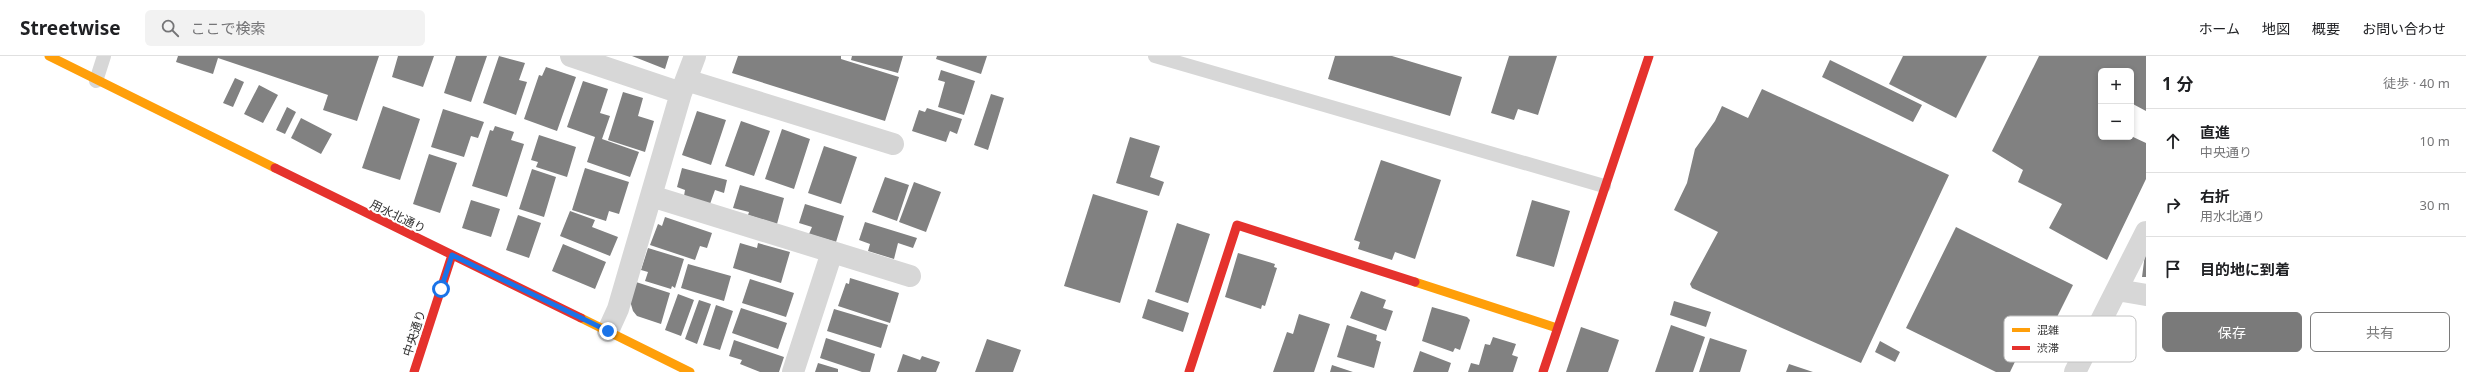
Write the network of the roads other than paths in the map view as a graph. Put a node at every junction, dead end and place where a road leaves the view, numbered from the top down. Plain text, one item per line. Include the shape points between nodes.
1 (49, 56) edge
2 (104, 56) edge
3 (571, 56) edge
4 (694, 56) edge
5 (1155, 56) edge
6 (1649, 56) edge
7 (72, 61) edge
8 (96, 81) junction
9 (684, 86) junction
10 (893, 144) dead end
11 (1604, 186) junction
12 (652, 196) junction
13 (2146, 232) edge
14 (832, 252) junction
15 (452, 255) junction
16 (910, 276) dead end
17 (2116, 290) junction
18 (2146, 296) edge
19 (2103, 316) edge
20 (1557, 328) junction
21 (608, 331) junction
22 (2080, 362) edge
23 (414, 372) edge
24 (690, 372) edge
25 (793, 372) edge
26 (1188, 372) edge
27 (1543, 372) edge
28 (2075, 372) edge

1 - 7 street, 用水北通り
2 - 8 lane
3 - 9 street
4 - 9 street
5 - 11 lane
6 - 11 street
7 - 8 street, 用水北通り
8 - 15 street, 用水北通り
9 - 10 street
9 - 12 street
11 - 20 street
12 - 14 street
12 - 21 street via 618,309
13 - 17 street
14 - 16 street
14 - 25 street
15 - 21 street, 用水北通り
15 - 23 street, 中央通り
17 - 18 street
17 - 19 street
20 - 26 street via 1237,225
20 - 27 street
21 - 24 street, 用水北通り
22 - 28 street

